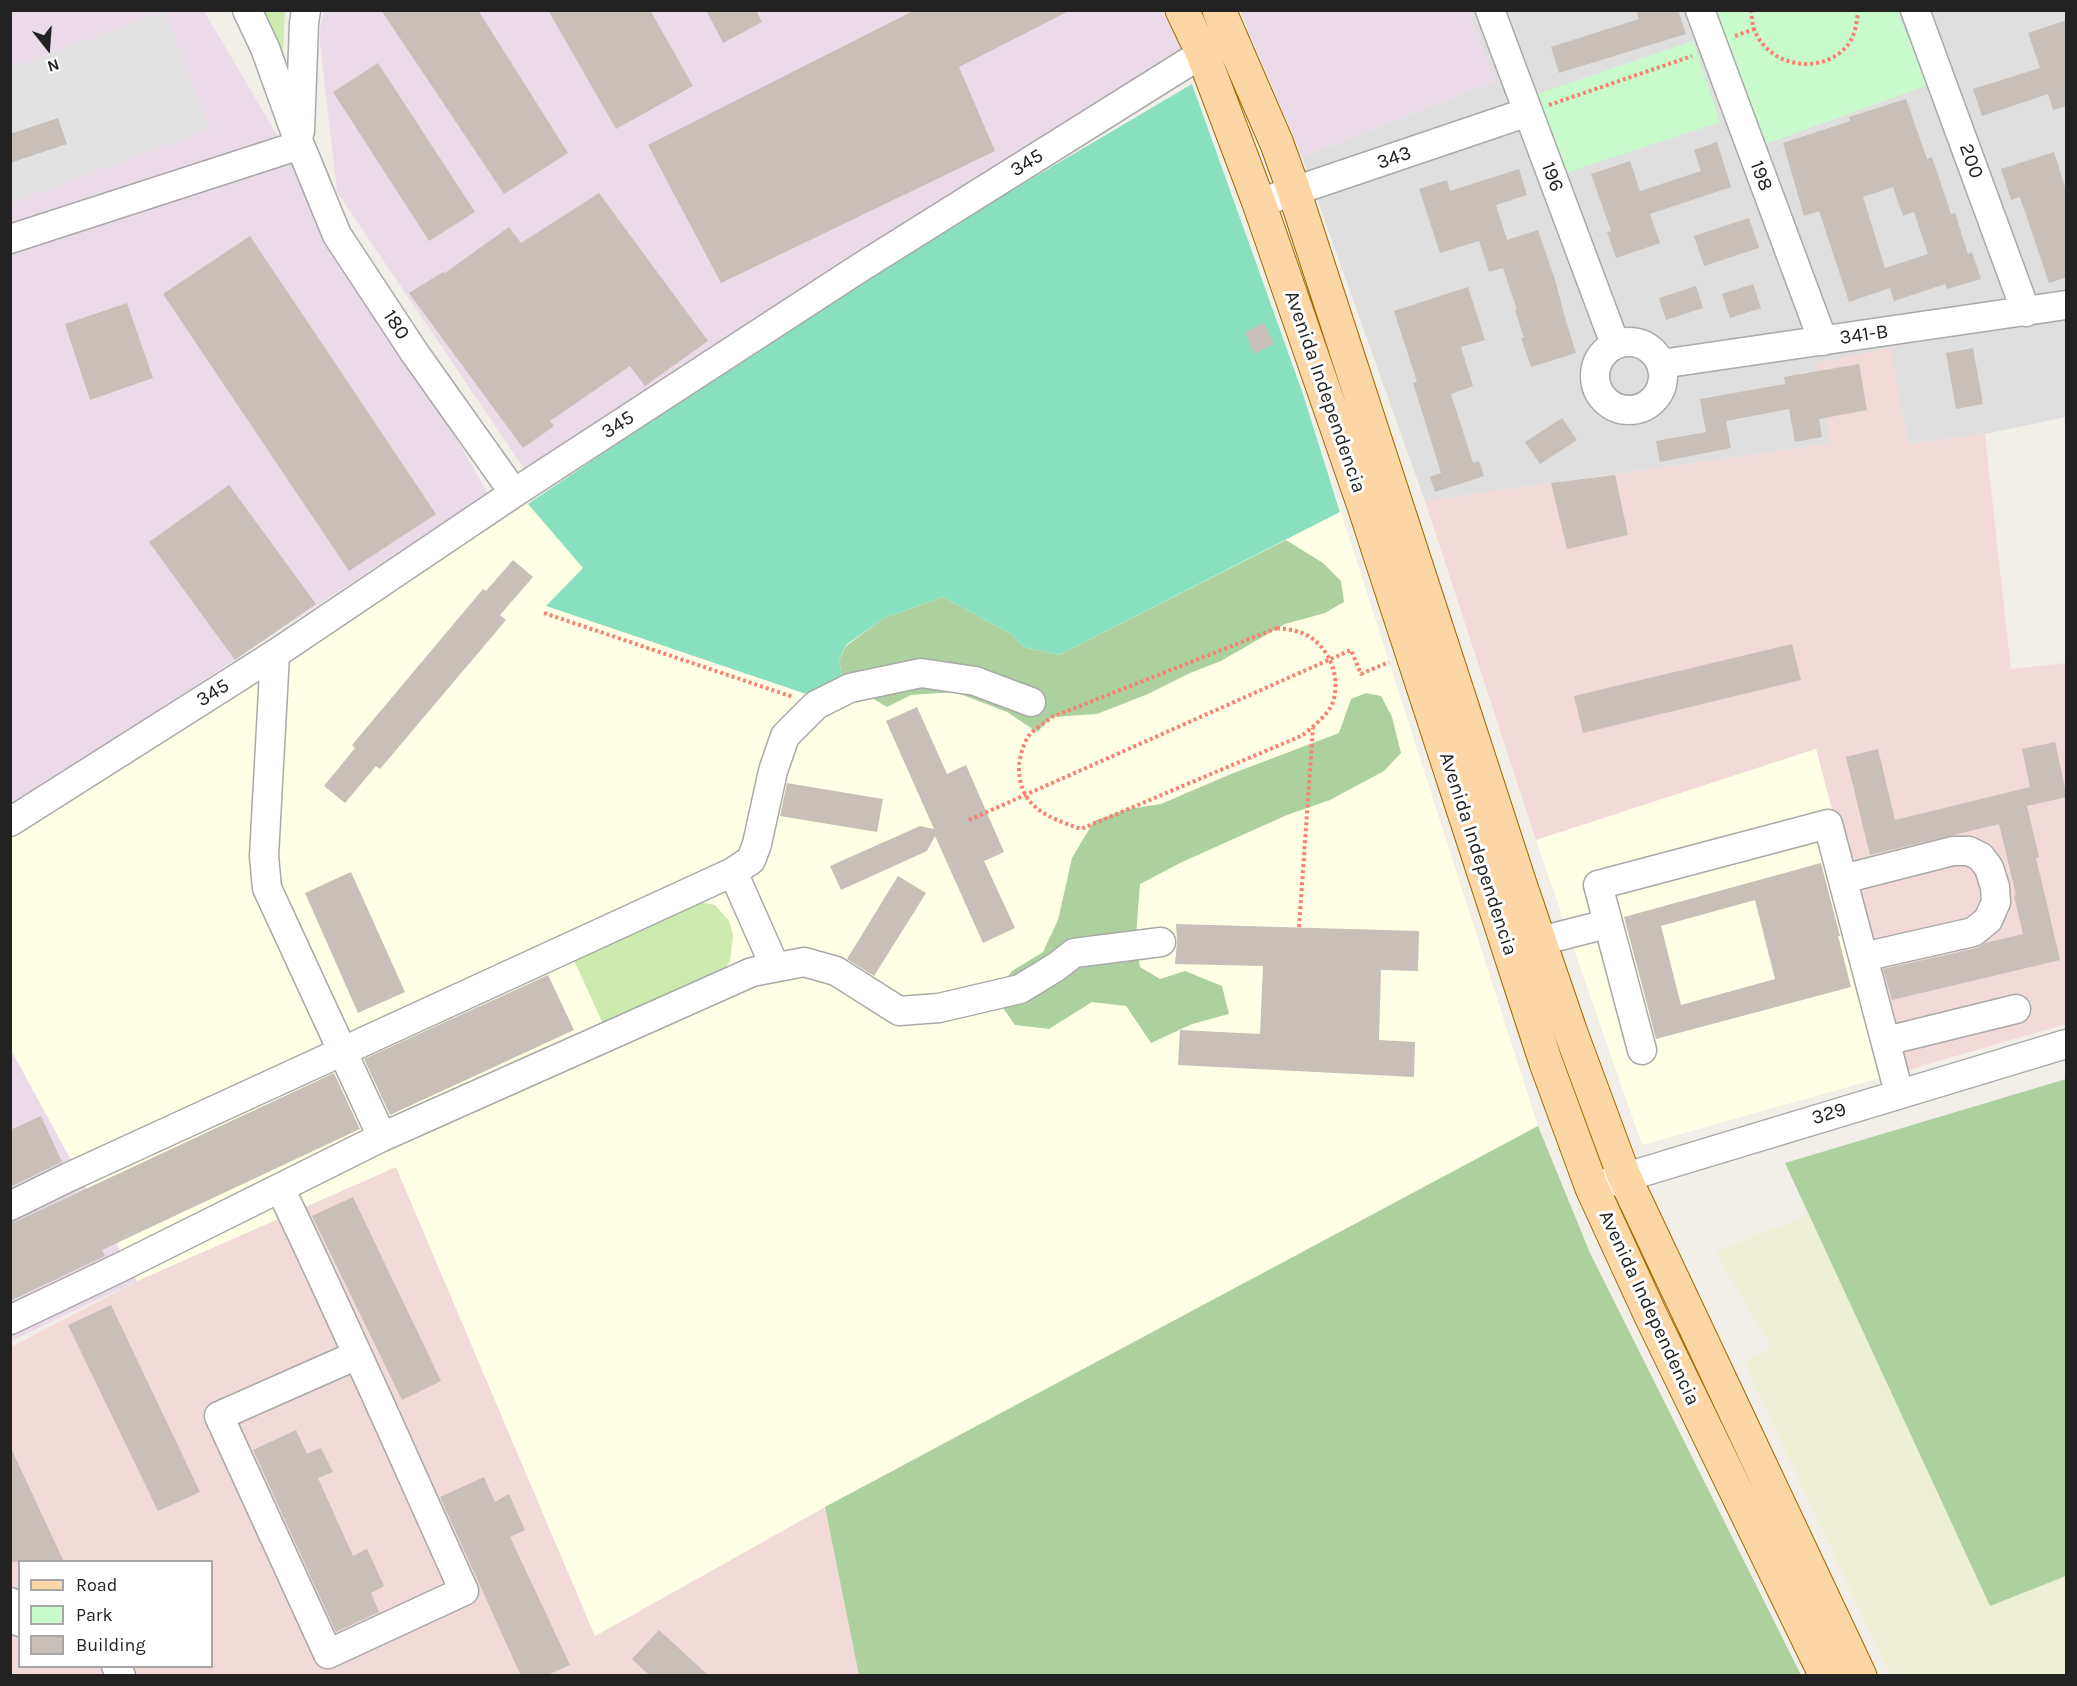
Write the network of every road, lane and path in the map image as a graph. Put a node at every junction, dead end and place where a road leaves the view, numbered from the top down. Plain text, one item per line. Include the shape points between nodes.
1 (247, 10) edge
2 (306, 10) edge
3 (1182, 10) edge
4 (1490, 10) edge
5 (1700, 10) edge
6 (1751, 10) edge
7 (1858, 10) edge
8 (1915, 10) edge
9 (1225, 23) edge
10 (1713, 48) junction
11 (1202, 52) junction
12 (1528, 112) junction
13 (300, 145) junction
14 (1294, 191) junction
15 (1259, 203) junction
16 (10, 239) edge
17 (2067, 305) edge
18 (2026, 312) junction
19 (1823, 341) junction
20 (1615, 344) junction
21 (1661, 364) junction
22 (514, 493) junction
23 (544, 613) dead end
24 (1411, 651) junction
25 (275, 654) junction
26 (1330, 659) junction
27 (1031, 702) dead end
28 (816, 705) junction
29 (1314, 728) junction
30 (1024, 795) junction
31 (969, 820) dead end
32 (10, 822) edge
33 (733, 872) junction
34 (1843, 879) junction
35 (1607, 924) junction
36 (1299, 927) dead end
37 (1540, 941) junction
38 (1161, 942) dead end
39 (1863, 957) junction
40 (775, 967) junction
41 (2016, 1009) dead end
42 (1886, 1041) junction
43 (2067, 1044) edge
44 (1642, 1050) dead end
45 (342, 1051) junction
46 (1899, 1093) junction
47 (382, 1137) junction
48 (1624, 1176) junction
49 (280, 1188) junction
50 (1592, 1188) junction
51 (10, 1206) edge
52 (10, 1320) edge
53 (357, 1355) junction
54 (10, 1602) edge
55 (18, 1618) edge
56 (1826, 1676) edge
57 (1860, 1676) edge

1 - 13 street, 180
2 - 13 street, 180
3 - 11 main road, Avenida Independencia
4 - 12 street, 196
5 - 10 street, 198
6 - 7 path via 1754,29 1766,48 1785,61 1807,65 1829,59 1847,45 1857,25
8 - 18 street, 200
9 - 11 street, 345
9 - 14 main road, Avenida Independencia
10 - 12 path
10 - 19 street, 198
11 - 15 main road, Avenida Independencia
11 - 22 street, 345
12 - 14 street, 343
12 - 20 street, 196
13 - 16 street
13 - 22 street, 180 via 337,235
14 - 15 street, 343
14 - 37 main road, Avenida Independencia
15 - 24 main road, Avenida Independencia
17 - 18 street, 341-B
18 - 19 street, 341-B
19 - 21 street, 341-B
20 - 21 street via 1626,341 1647,346
20 - 21 street via 1605,351 1595,370 1599,392 1615,407 1637,409 1656,397 1664,375
22 - 25 street, 345
23 - 28 path
24 - 26 path via 1361,674 1351,650
24 - 50 main road, Avenida Independencia via 1546,1063
25 - 32 street, 345
25 - 45 street via 264,856 267,888
26 - 29 path via 1335,675 1332,703
26 - 30 path
26 - 30 path via 1316,641 1298,631 1277,628 1052,717 1028,735 1020,759 1019,779
27 - 28 street via 975,681 921,673 850,688
28 - 33 street via 785,736 751,860
29 - 30 path via 1081,829 1038,810
29 - 36 path
30 - 31 path
33 - 40 street
33 - 45 street
34 - 35 street via 1828,824 1598,885
34 - 39 street
34 - 39 street via 1953,850 1981,857 1995,887 1996,902 1988,920 1972,932
35 - 37 street
35 - 44 street
37 - 48 main road, Avenida Independencia
38 - 40 street via 1074,953 1020,989 939,1008 899,1011 836,971 804,962
39 - 42 street
40 - 47 street via 731,980
41 - 42 street
42 - 46 street
43 - 46 street, 329
45 - 47 street
45 - 51 street
46 - 48 street, 329
47 - 49 street
48 - 50 street, 329
48 - 57 main road, Avenida Independencia
49 - 52 street
49 - 53 street
50 - 56 main road, Avenida Independencia
53 - 53 street via 464,1591 328,1654 219,1416
54 - 55 street

